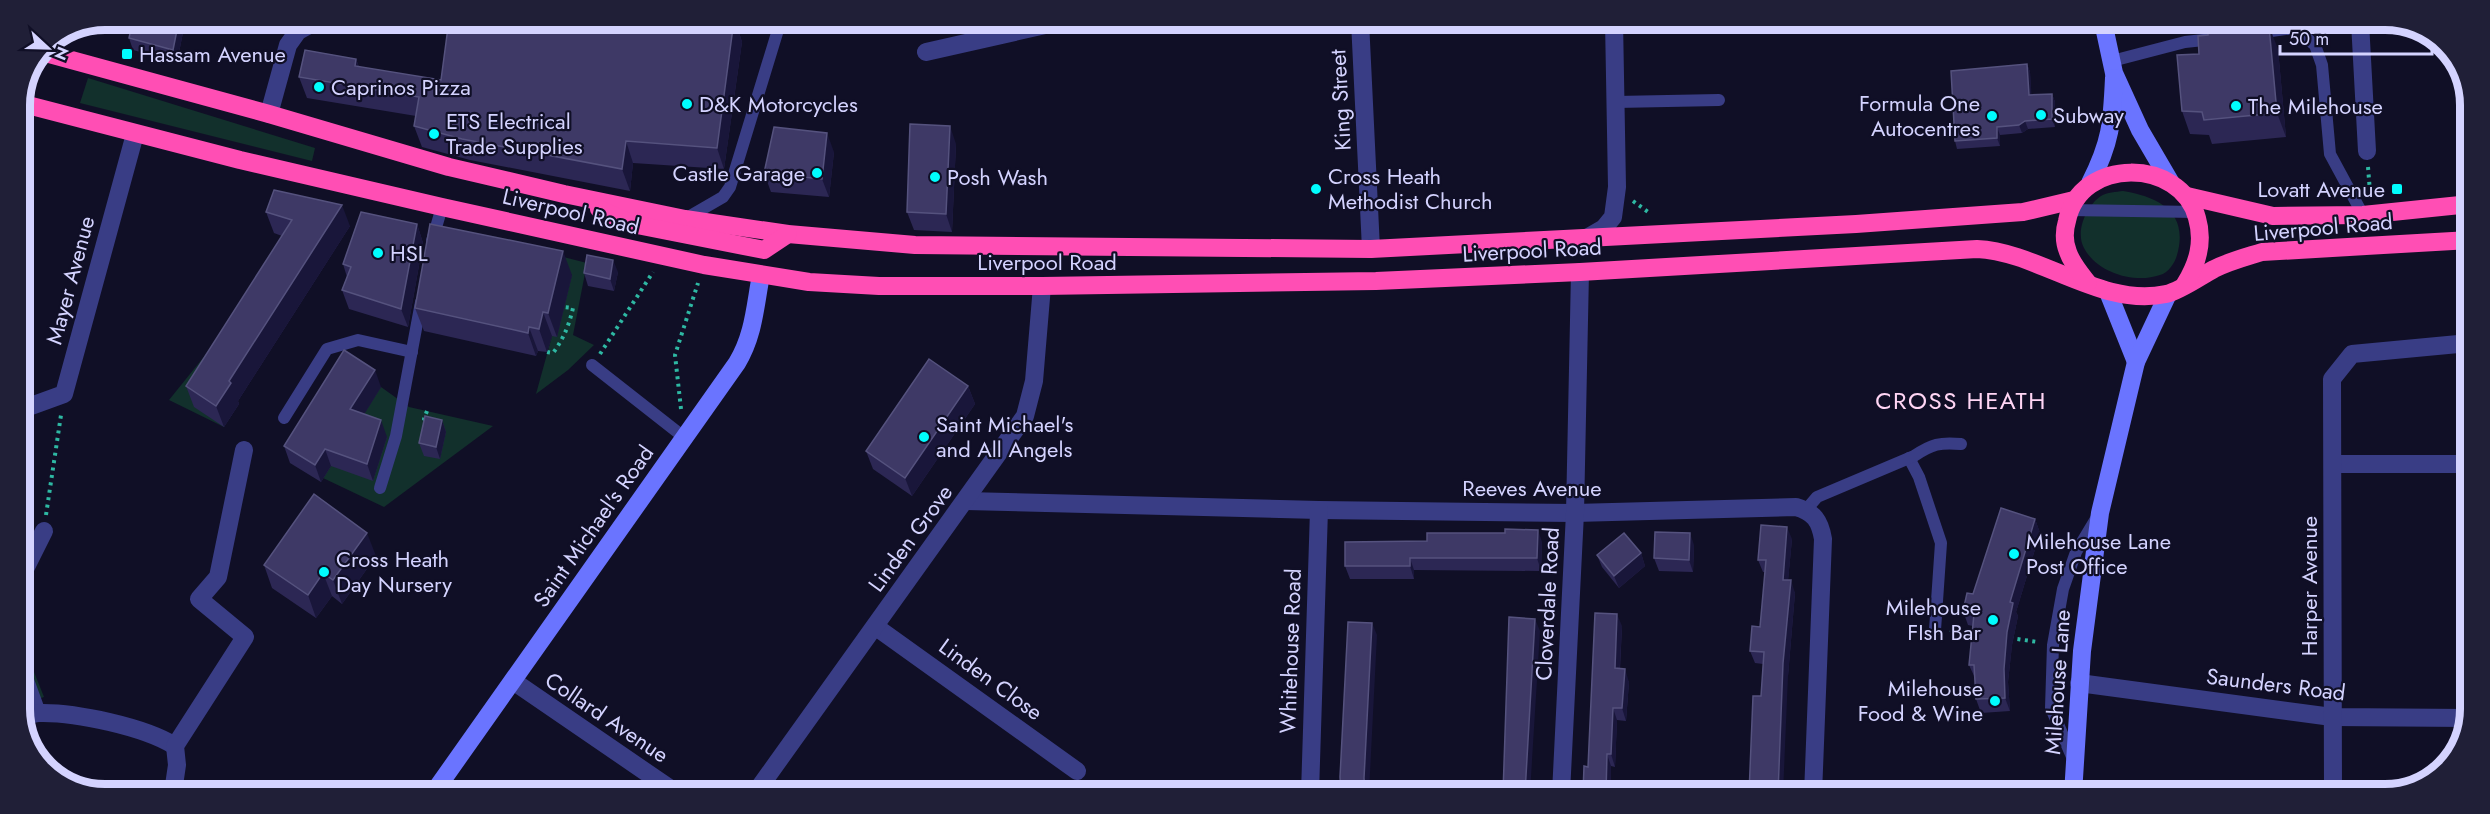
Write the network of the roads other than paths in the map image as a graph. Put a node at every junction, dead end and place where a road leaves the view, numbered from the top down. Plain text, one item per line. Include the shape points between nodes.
1 (293, 30) edge
2 (779, 30) edge
3 (1023, 30) edge
4 (1360, 30) edge
5 (1614, 30) edge
6 (2105, 30) edge
7 (2279, 30) edge
8 (2296, 30) edge
9 (2360, 30) edge
10 (926, 52) dead end
11 (50, 54) edge
12 (2113, 67) junction
13 (1719, 100) dead end
14 (1616, 102) junction
15 (30, 106) edge
16 (269, 114) junction
17 (135, 134) junction
18 (2367, 151) dead end
19 (2090, 183) junction
20 (2171, 183) junction
21 (564, 194) junction
22 (2191, 204) junction
23 (2072, 205) junction
24 (2460, 205) edge
25 (442, 207) junction
26 (2363, 215) junction
27 (685, 219) junction
28 (788, 234) junction
29 (1585, 238) junction
30 (2460, 241) edge
31 (1371, 249) junction
32 (764, 250) junction
33 (429, 256) edge
34 (1580, 272) junction
35 (761, 275) junction
36 (2088, 284) junction
37 (2186, 284) junction
38 (1042, 286) junction
39 (423, 288) edge
40 (2108, 292) junction
41 (2168, 294) junction
42 (2460, 344) edge
43 (412, 352) junction
44 (2136, 362) junction
45 (592, 365) road end
46 (30, 406) edge
47 (284, 418) dead end
48 (685, 438) junction
49 (1961, 444) dead end
50 (244, 450) dead end
51 (1909, 458) junction
52 (2334, 464) junction
53 (2460, 465) edge
54 (380, 488) dead end
55 (966, 501) junction
56 (1318, 510) junction
57 (1806, 510) junction
58 (1575, 513) junction
59 (2100, 513) junction
60 (44, 531) road end
61 (30, 559) edge
62 (876, 627) junction
63 (1935, 630) road end
64 (513, 681) junction
65 (2079, 682) junction
66 (30, 715) edge
67 (2332, 717) junction
68 (2459, 718) edge
69 (175, 746) junction
70 (2075, 763) junction
71 (1077, 771) dead end
72 (174, 784) edge
73 (440, 784) edge
74 (663, 784) edge
75 (762, 784) edge
76 (1310, 784) edge
77 (1561, 784) edge
78 (1812, 784) edge
79 (2074, 784) edge
80 (2333, 784) edge

1 - 16 street
2 - 27 lane via 730,187 723,197
3 - 10 street
4 - 31 street, King Street
5 - 14 street
6 - 12 main road
7 - 12 lane via 2185,42
8 - 26 lane via 2315,45 2322,65 2330,154
9 - 18 street
11 - 16 highway, Liverpool Road
12 - 19 main road via 2112,127 2105,155
12 - 20 main road via 2140,130
13 - 14 lane
14 - 29 street via 1617,187 1613,217 1604,228
15 - 17 highway, Liverpool Road
16 - 21 highway, Liverpool Road via 449,167
17 - 25 highway, Liverpool Road
17 - 46 street, Mayer Avenue via 64,394
19 - 20 highway via 2109,174 2127,173
19 - 23 highway
20 - 22 highway
21 - 27 highway, Liverpool Road
21 - 32 highway via 632,224
22 - 23 lane
22 - 26 highway, Liverpool Road via 2273,216
22 - 37 highway via 2200,227 2200,245 2196,266
23 - 29 highway, Liverpool Road via 1856,224
23 - 36 highway via 2064,231 2067,251
24 - 26 highway, Liverpool Road
25 - 33 lane
25 - 35 highway, Liverpool Road
27 - 28 highway, Liverpool Road
28 - 31 highway, Liverpool Road via 915,245
28 - 32 highway
29 - 31 highway, Liverpool Road
30 - 37 highway, Liverpool Road via 2262,252 2233,260
32 - 35 highway
34 - 36 highway, Liverpool Road via 1989,249
34 - 38 highway, Liverpool Road via 1376,281
34 - 58 street, Cloverdale Road
35 - 38 highway, Liverpool Road via 879,286
35 - 48 main road, Saint Michael's Road via 752,331 745,349
36 - 40 highway
37 - 41 highway
38 - 55 street, Linden Grove via 1034,381 1025,416
39 - 43 lane
40 - 41 highway via 2139,297
40 - 44 main road
41 - 44 main road, Milehouse Lane
42 - 52 street, Harper Avenue via 2352,354 2332,379
43 - 47 lane via 358,340 327,349
43 - 54 lane via 396,436
44 - 59 main road, Milehouse Lane
45 - 48 lane
48 - 64 main road, Saint Michael's Road
49 - 51 lane via 1941,442
50 - 69 street via 218,577 199,599 244,637
51 - 57 lane via 1816,497
51 - 63 lane via 1941,543
52 - 53 street
52 - 67 street, Harper Avenue
55 - 56 street, Reeves Avenue
55 - 62 street, Linden Grove
56 - 58 street, Reeves Avenue
56 - 76 street, Whitehouse Road
57 - 58 street, Reeves Avenue via 1796,507
57 - 78 street via 1817,518 1823,538
58 - 77 street, Cloverdale Road
59 - 65 main road, Milehouse Lane
59 - 70 lane via 2076,552 2063,589 2053,645 2051,708
60 - 61 street
62 - 71 street, Linden Close
62 - 75 street, Linden Grove
64 - 73 main road, Saint Michael's Road
64 - 74 street, Collard Avenue
65 - 67 street, Saunders Road
65 - 70 main road, Milehouse Lane
66 - 69 street via 98,720 162,738
67 - 68 street, Saunders Road
67 - 80 street, Harper Avenue
69 - 72 street
70 - 79 main road, Milehouse Lane

